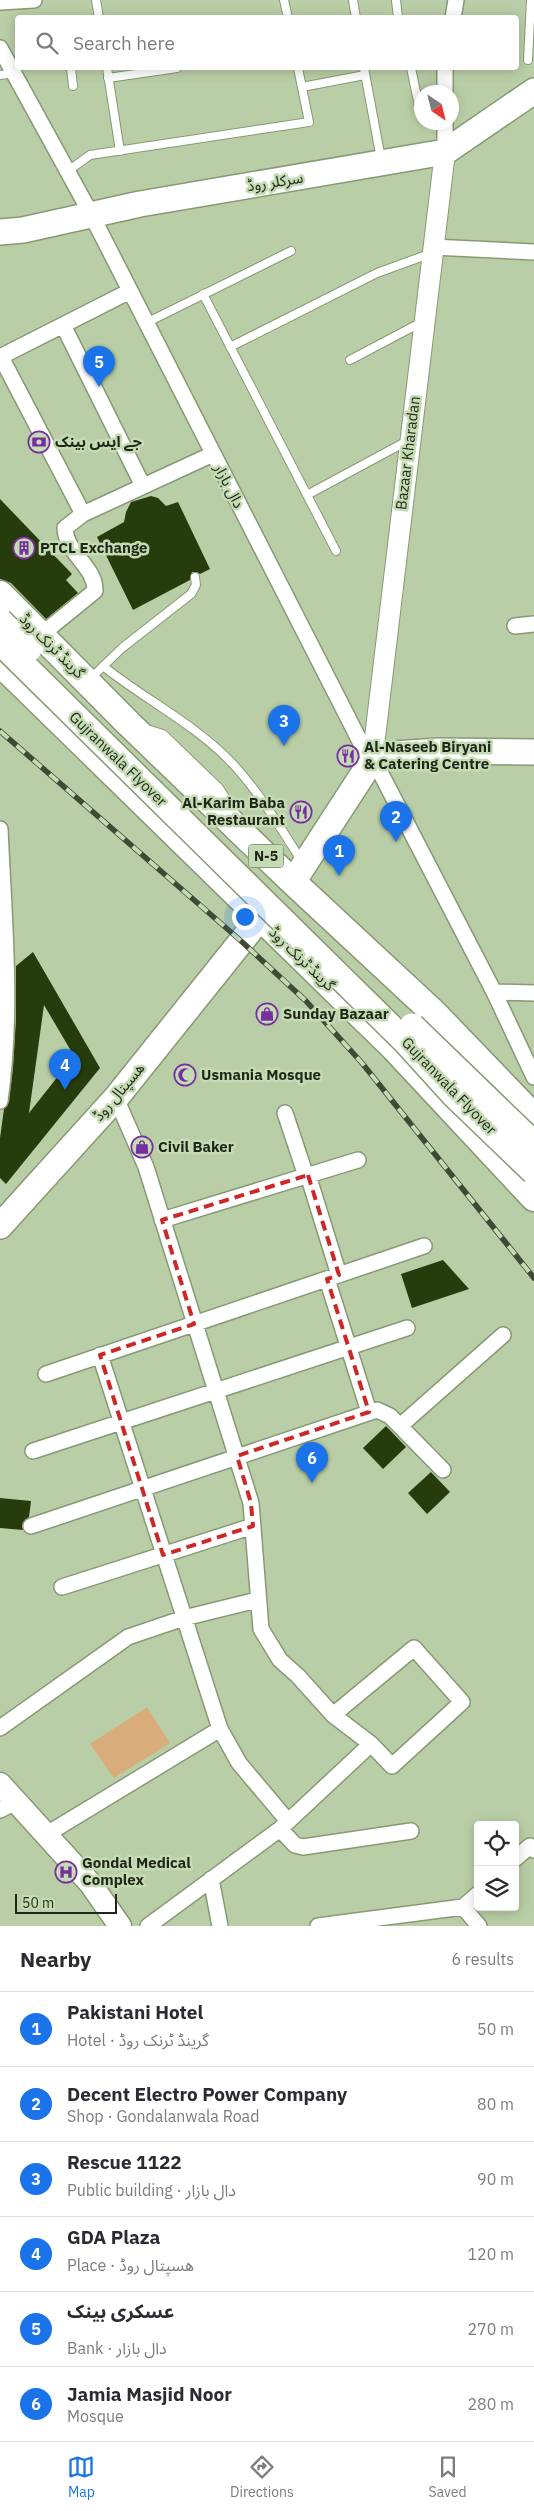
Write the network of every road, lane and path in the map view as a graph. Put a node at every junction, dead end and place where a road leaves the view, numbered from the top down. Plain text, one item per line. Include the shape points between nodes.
1 (34, 0) edge
2 (96, 0) edge
3 (284, 0) edge
4 (353, 0) edge
5 (396, 0) edge
6 (456, 0) edge
7 (531, 0) edge
8 (0, 2) edge
9 (98, 15) edge
10 (287, 15) edge
11 (356, 15) edge
12 (398, 15) edge
13 (454, 15) edge
14 (532, 40) edge
15 (0, 48) edge
16 (528, 60) dead end
17 (71, 70) edge
18 (107, 70) edge
19 (163, 70) edge
20 (298, 70) edge
21 (411, 70) edge
22 (446, 70) edge
23 (365, 71) edge
24 (7, 74) edge
25 (108, 78) junction
26 (415, 85) edge
27 (445, 85) edge
28 (73, 86) dead end
29 (302, 87) junction
30 (534, 91) edge
31 (445, 130) edge
32 (120, 151) junction
33 (445, 152) junction
34 (382, 164) junction
35 (68, 171) junction
36 (91, 214) junction
37 (0, 232) edge
38 (432, 250) junction
39 (291, 251) dead end
40 (534, 252) edge
41 (130, 292) junction
42 (203, 294) junction
43 (424, 321) junction
44 (146, 323) junction
45 (63, 325) junction
46 (230, 346) junction
47 (0, 357) edge
48 (350, 360) dead end
49 (410, 440) junction
50 (213, 454) junction
51 (143, 486) junction
52 (307, 495) junction
53 (83, 514) junction
54 (336, 551) dead end
55 (195, 577) dead end
56 (0, 594) edge
57 (0, 621) edge
58 (534, 624) edge
59 (514, 626) dead end
60 (42, 634) junction
61 (0, 642) edge
62 (0, 663) edge
63 (95, 674) junction
64 (128, 724) junction
65 (534, 752) edge
66 (100, 761) junction
67 (374, 762) junction
68 (534, 763) edge
69 (0, 829) edge
70 (298, 873) junction
71 (260, 918) junction
72 (494, 992) junction
73 (534, 992) edge
74 (434, 1013) junction
75 (394, 1048) junction
76 (534, 1077) edge
77 (116, 1098) junction
78 (0, 1101) edge
79 (284, 1113) dead end
80 (534, 1117) edge
81 (534, 1144) edge
82 (358, 1160) dead end
83 (534, 1172) edge
84 (307, 1176) junction
85 (534, 1198) edge
86 (4, 1213) edge
87 (162, 1220) junction
88 (424, 1246) dead end
89 (333, 1277) junction
90 (194, 1324) junction
91 (407, 1328) dead end
92 (503, 1335) dead end
93 (349, 1346) junction
94 (100, 1356) junction
95 (46, 1374) dead end
96 (217, 1390) junction
97 (369, 1412) junction
98 (120, 1422) junction
99 (400, 1426) junction
100 (33, 1451) dead end
101 (237, 1456) junction
102 (443, 1470) dead end
103 (142, 1490) junction
104 (32, 1526) dead end
105 (252, 1526) junction
106 (163, 1555) junction
107 (62, 1587) dead end
108 (258, 1600) junction
109 (184, 1618) junction
110 (334, 1715) junction
111 (0, 1728) edge
112 (220, 1729) junction
113 (371, 1744) junction
114 (4, 1793) edge
115 (284, 1824) junction
116 (410, 1831) dead end
117 (47, 1834) junction
118 (534, 1850) edge
119 (519, 1856) edge
120 (211, 1879) junction
121 (474, 1897) edge
122 (463, 1907) junction
123 (120, 1926) edge
124 (148, 1926) edge
125 (220, 1926) edge
126 (318, 1926) edge
127 (479, 1926) edge

1 - 8 street
2 - 9 lane
3 - 10 lane
4 - 11 lane
5 - 12 lane
6 - 13 street
7 - 14 lane
14 - 16 lane
15 - 24 street, دال بازار
17 - 28 lane
18 - 25 lane
19 - 25 lane
20 - 29 lane
21 - 26 lane
22 - 27 street
23 - 29 lane
23 - 34 lane
24 - 35 street, دال بازار
25 - 32 lane
29 - 32 lane via 309,122
30 - 33 main road, سرکلر روڈ
31 - 33 street
32 - 35 lane via 90,155
33 - 34 main road, سرکلر روڈ
33 - 38 street, Bazaar Kharadan
34 - 36 main road, سرکلر روڈ
35 - 36 street, دال بازار
36 - 37 main road, سرکلر روڈ via 23,230
36 - 41 street, دال بازار
38 - 40 street
38 - 43 street, Bazaar Kharadan
38 - 46 lane via 377,273
39 - 42 lane
41 - 44 street, دال بازار
41 - 45 street
42 - 44 lane
42 - 46 lane
43 - 48 lane
43 - 49 street, Bazaar Kharadan
44 - 50 street, دال بازار
45 - 47 street
45 - 51 street
46 - 52 lane
47 - 53 street
49 - 52 lane
49 - 67 street, Bazaar Kharadan
50 - 51 street
50 - 67 street, دال بازار
51 - 53 street
52 - 54 lane
53 - 60 street via 65,528 65,534 69,547 95,583 95,591
55 - 63 lane via 196,584 191,594 122,648
56 - 60 highway, گرینڈ ٹرنک روڈ / N-5
57 - 81 main road, Gujranwala Flyover, bridge
58 - 59 street
60 - 63 highway, گرینڈ ٹرنک روڈ / N-5
61 - 83 main road, Gujranwala Flyover, bridge
62 - 66 highway, گرینڈ ٹرنک روڈ
63 - 64 highway, گرینڈ ٹرنک روڈ / N-5
63 - 70 lane via 174,715 231,763 268,808
64 - 66 highway
64 - 70 highway, گرینڈ ٹرنک روڈ / N-5 via 232,823
65 - 67 main road via 439,751
66 - 71 highway, گرینڈ ٹرنک روڈ
67 - 68 main road
67 - 70 main road
67 - 72 street, دال بازار
69 - 78 street via 8,1016
70 - 74 highway, گرینڈ ٹرنک روڈ / N-5
71 - 75 highway, گرینڈ ٹرنک روڈ
71 - 77 main road, ھسپتال روڈ
72 - 73 street
72 - 76 street, دال بازار
74 - 75 highway
74 - 80 highway, گرینڈ ٹرنک روڈ / N-5
75 - 85 highway, گرینڈ ٹرنک روڈ
77 - 86 main road, ھسپتال روڈ
77 - 87 street via 146,1167
79 - 84 street
82 - 84 street
84 - 87 street
84 - 89 street
87 - 90 street
88 - 89 street
89 - 90 street
89 - 93 street
90 - 94 street
90 - 96 street
91 - 93 street
92 - 99 street
93 - 96 street
93 - 97 street
94 - 95 street
94 - 98 street
96 - 98 street
96 - 101 street
97 - 99 street via 384,1411
97 - 101 street
98 - 100 street
98 - 103 street
99 - 102 street
101 - 103 street
101 - 105 street via 251,1503
103 - 104 street
103 - 106 street
105 - 106 street
105 - 108 street
106 - 107 street
106 - 109 street
108 - 109 street
108 - 110 street via 262,1629 280,1660
109 - 111 street via 128,1638
109 - 112 street
110 - 113 street
110 - 113 street via 414,1648 462,1702 392,1766
112 - 115 street via 239,1763
112 - 117 street
113 - 115 street
114 - 117 main road
115 - 116 street via 295,1845 303,1847
115 - 120 street
117 - 123 main road via 90,1883
118 - 119 street via 530,1846
120 - 124 street
120 - 125 street
121 - 122 street
122 - 126 street
122 - 127 street

